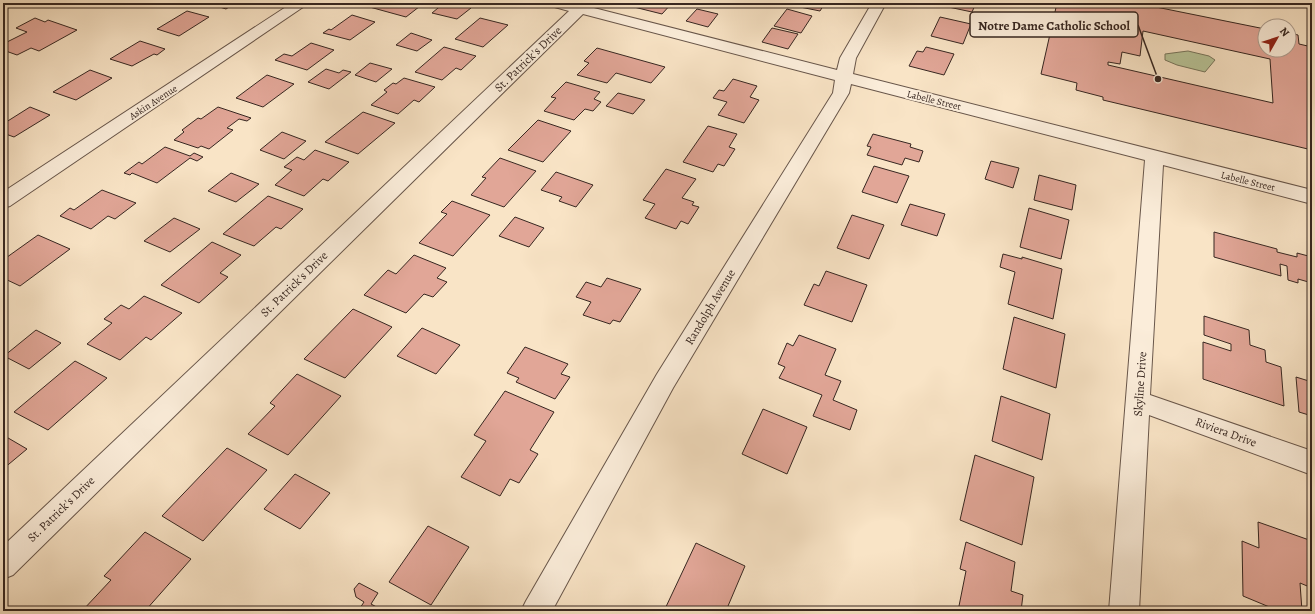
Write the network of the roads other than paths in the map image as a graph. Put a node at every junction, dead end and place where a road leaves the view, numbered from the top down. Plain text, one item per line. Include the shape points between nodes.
1 (7, 3) edge
2 (302, 3) edge
3 (556, 3) edge
4 (879, 3) edge
5 (3, 5) edge
6 (582, 6) edge
7 (844, 77) junction
8 (1154, 157) junction
9 (1312, 197) edge
10 (3, 201) edge
11 (1139, 401) junction
12 (1312, 463) edge
13 (3, 565) edge
14 (536, 611) edge
15 (1124, 611) edge

1 - 5 street
2 - 10 street, Askin Avenue
3 - 6 street, Labelle Street
4 - 7 street, Randolph Avenue via 848,58
6 - 7 street, Labelle Street
6 - 13 street, St. Patrick's Drive
7 - 8 street, Labelle Street
7 - 14 street, Randolph Avenue via 841,92 665,381
8 - 9 street, Labelle Street
8 - 11 street, Skyline Drive
11 - 12 street, Riviera Drive
11 - 15 street, Skyline Drive

